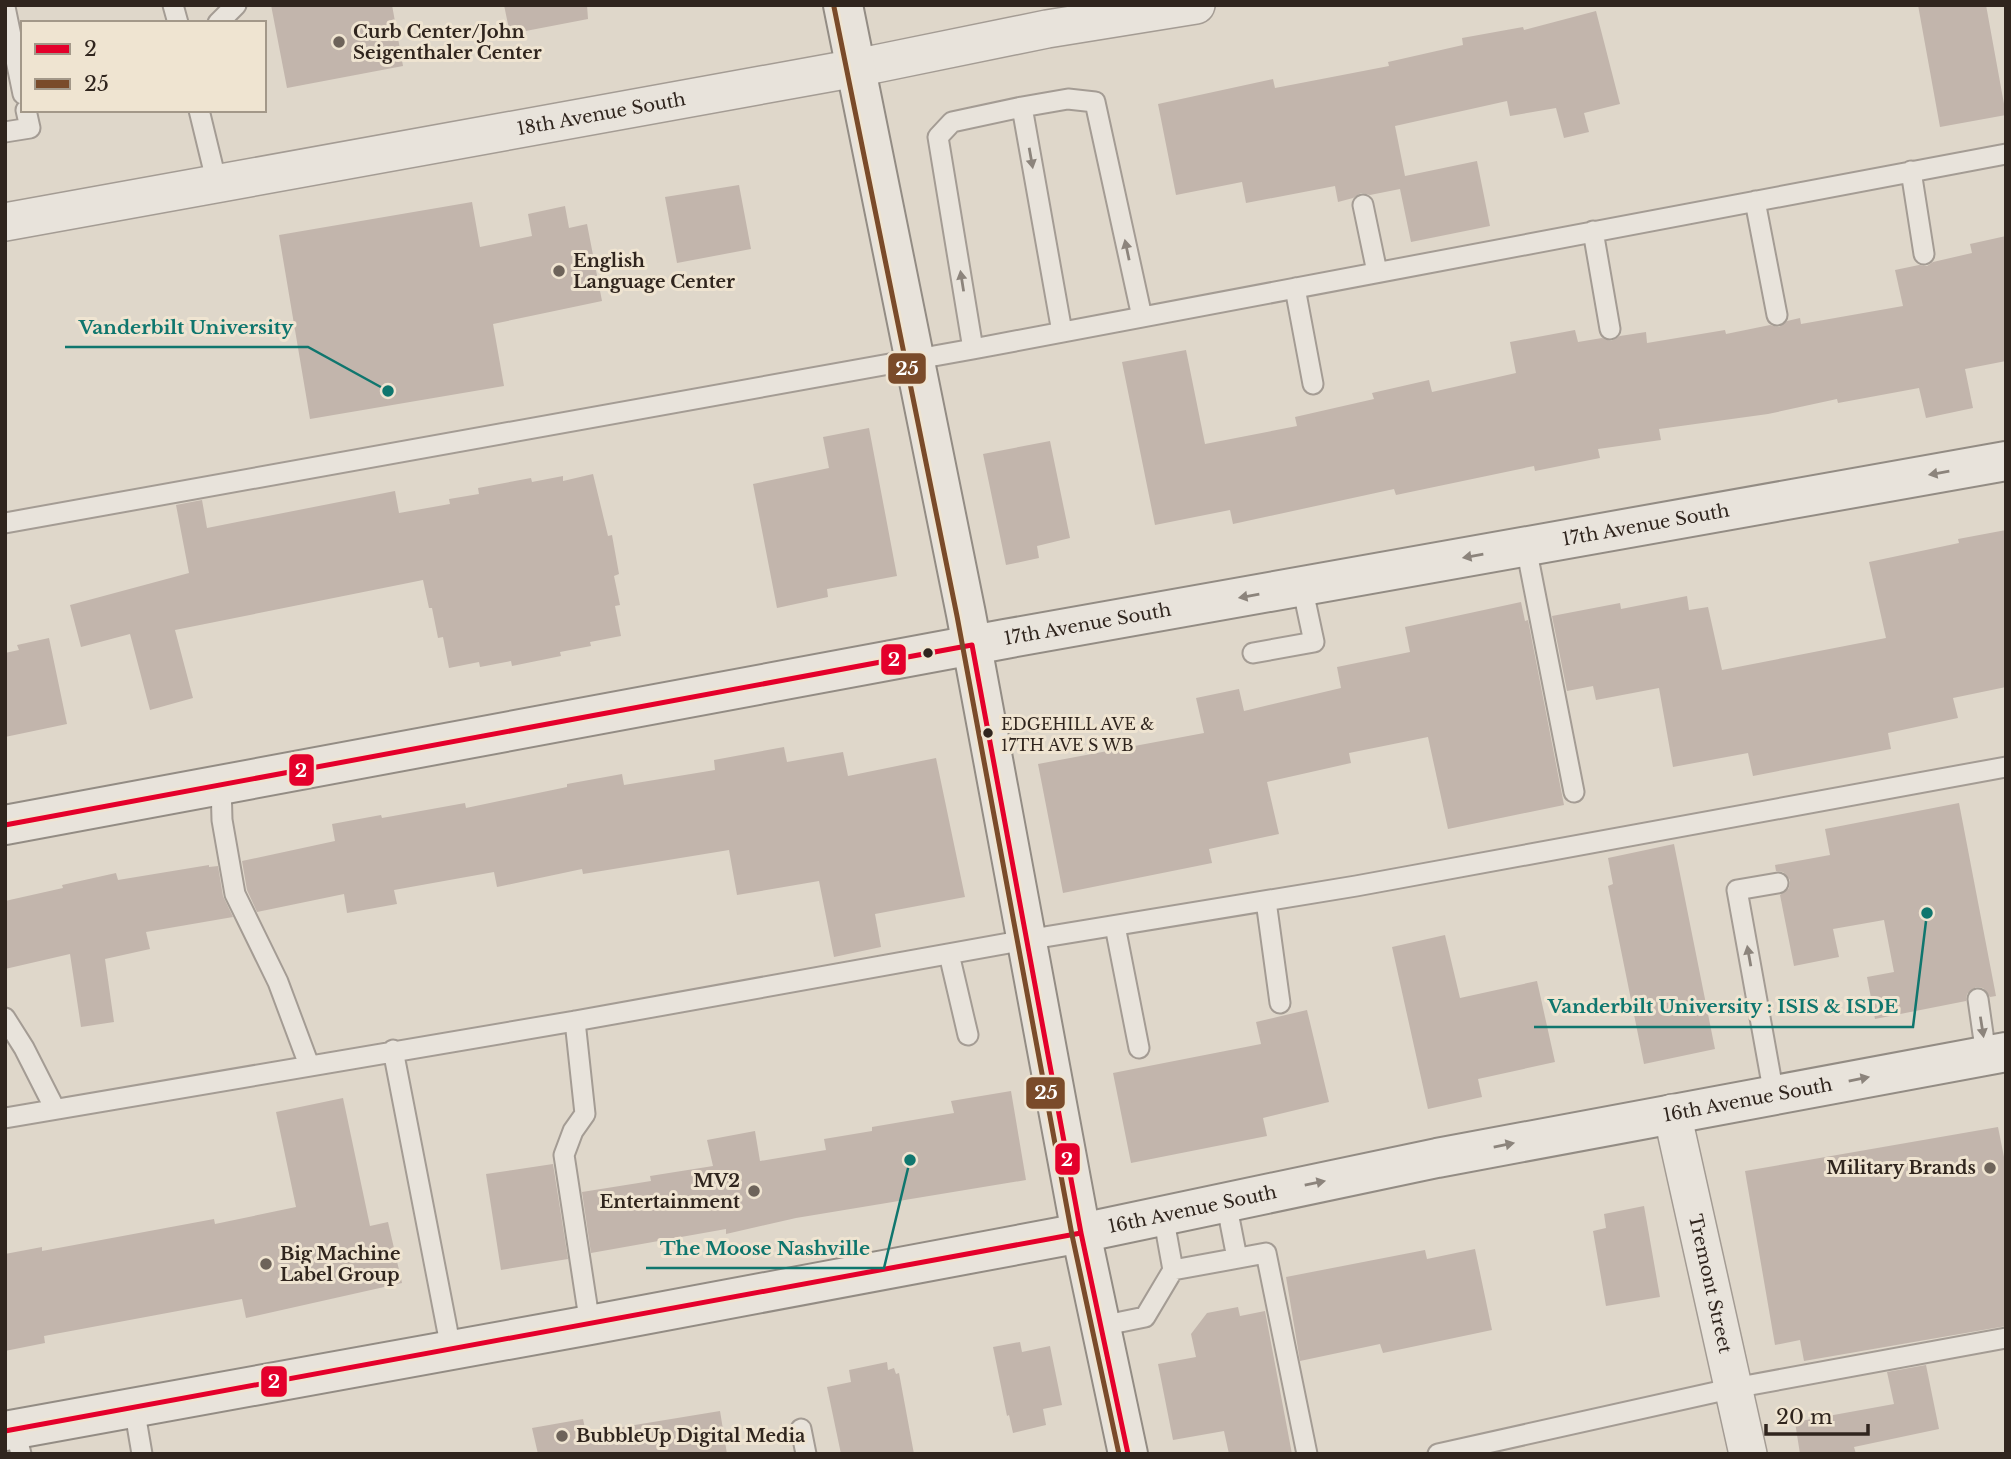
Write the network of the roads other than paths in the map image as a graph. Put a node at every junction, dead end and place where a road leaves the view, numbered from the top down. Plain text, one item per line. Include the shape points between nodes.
1 (236, 5) edge
2 (843, 5) edge
3 (1196, 5) edge
4 (5, 7) edge
5 (1045, 17) edge
6 (220, 21) edge
7 (856, 68) junction
8 (21, 84) edge
9 (1022, 107) junction
10 (26, 112) edge
11 (199, 112) edge
12 (5, 132) edge
13 (2006, 154) edge
14 (1910, 171) junction
15 (217, 184) junction
16 (1755, 201) junction
17 (1363, 205) dead end
18 (5, 222) edge
19 (1593, 231) junction
20 (1924, 254) dead end
21 (1377, 272) junction
22 (1295, 288) junction
23 (1777, 315) dead end
24 (1142, 317) junction
25 (1611, 329) dead end
26 (1062, 332) junction
27 (973, 349) junction
28 (914, 358) junction
29 (1313, 384) dead end
30 (2006, 461) edge
31 (5, 523) edge
32 (1526, 547) junction
33 (1302, 586) junction
34 (972, 645) junction
35 (1253, 653) dead end
36 (2006, 767) edge
37 (221, 783) junction
38 (1574, 792) dead end
39 (5, 825) edge
40 (1778, 883) dead end
41 (1266, 901) junction
42 (1115, 926) junction
43 (1026, 940) junction
44 (949, 954) junction
45 (1978, 999) dead end
46 (1280, 1003) dead end
47 (5, 1017) edge
48 (575, 1021) junction
49 (968, 1035) dead end
50 (1139, 1048) dead end
51 (393, 1050) junction
52 (1996, 1053) edge
53 (309, 1065) junction
54 (1774, 1095) junction
55 (55, 1109) junction
56 (1671, 1113) junction
57 (5, 1118) edge
58 (1226, 1202) junction
59 (1163, 1216) junction
60 (1081, 1233) junction
61 (1237, 1258) junction
62 (1173, 1270) junction
63 (590, 1325) junction
64 (1101, 1326) junction
65 (2006, 1338) edge
66 (451, 1349) junction
67 (1734, 1388) junction
68 (134, 1407) junction
69 (802, 1429) dead end
70 (14, 1438) edge
71 (142, 1454) edge
72 (806, 1454) edge
73 (1128, 1454) edge
74 (1307, 1454) edge
75 (1438, 1454) edge
76 (1748, 1454) edge

1 - 6 lane
2 - 7 main road
3 - 5 street, 18th Avenue South
4 - 8 lane
5 - 7 street, 18th Avenue South
7 - 15 street, 18th Avenue South
7 - 28 main road
24 -> 9 lane via 1095,102 1068,99
9 -> 26 lane
27 -> 9 lane via 938,137 952,122
10 - 12 lane via 30,128
11 - 15 lane
13 - 14 lane
14 - 16 lane
14 - 20 lane
15 - 18 street, 18th Avenue South
16 - 19 lane
16 - 23 lane
17 - 21 lane
19 - 21 lane
19 - 25 lane
21 - 22 lane
22 - 24 lane
22 - 29 lane
24 - 26 lane
26 - 27 lane
27 - 28 lane
28 - 31 lane
28 - 34 main road
30 -> 32 main road, 17th Avenue South
32 -> 33 main road, 17th Avenue South
32 - 38 lane
33 -> 34 main road, 17th Avenue South
33 - 35 lane via 1314,642
34 - 37 main road, 17th Avenue South
34 - 43 main road
36 - 41 lane
37 - 39 main road, 17th Avenue South
37 - 53 lane via 222,820 235,894 278,982
54 -> 40 lane via 1737,890
41 - 42 lane
41 - 46 lane
42 - 43 lane
42 - 50 lane
43 - 44 lane
43 - 60 main road
44 - 48 lane
44 - 49 lane
45 -> 52 lane
47 - 55 lane
48 - 51 lane
48 - 63 lane via 585,1114 564,1154
51 - 53 lane
51 - 66 lane
54 -> 52 main road, 16th Avenue South
53 - 55 lane
54 - 56 main road, 16th Avenue South
55 - 57 lane
58 -> 56 main road, 16th Avenue South
56 - 67 street, Tremont Street
58 - 59 main road, 16th Avenue South
58 - 61 lane
59 - 60 main road, 16th Avenue South
59 - 62 lane
60 - 63 main road, 16th Avenue South
60 - 64 main road
61 - 62 lane
61 - 74 lane via 1266,1253
62 - 64 lane via 1145,1317
63 - 66 main road, 16th Avenue South
64 - 73 main road
65 - 67 lane
66 - 68 main road, 16th Avenue South
67 - 75 lane
67 - 76 street, Tremont Street
68 - 70 main road, 16th Avenue South
68 - 71 lane
69 - 72 lane

